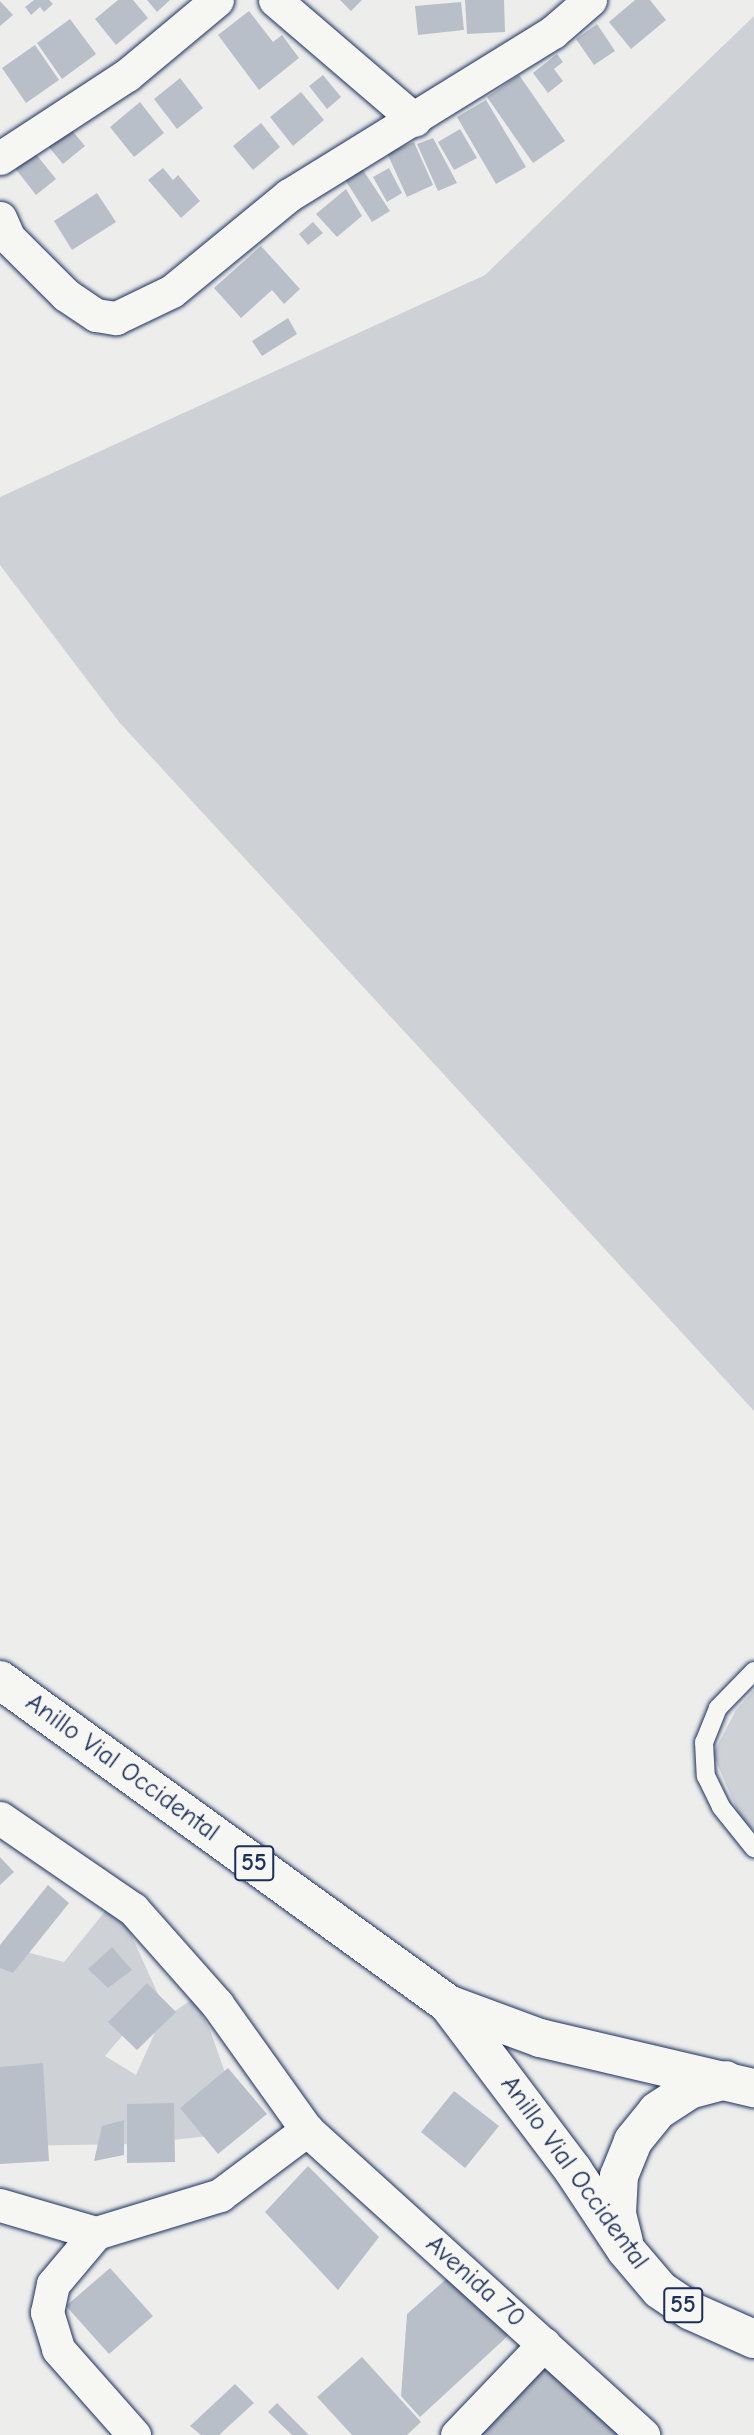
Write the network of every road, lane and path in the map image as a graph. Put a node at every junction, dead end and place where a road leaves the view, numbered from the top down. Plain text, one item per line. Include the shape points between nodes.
1 (217, 0) edge
2 (275, 0) edge
3 (590, 0) edge
4 (415, 120) junction
5 (0, 158) edge
6 (3, 232) edge
7 (754, 1671) edge
8 (0, 1680) edge
9 (0, 1818) edge
10 (754, 1849) edge
11 (448, 2004) junction
12 (740, 2084) edge
13 (307, 2130) junction
14 (0, 2205) edge
15 (96, 2233) junction
16 (626, 2250) junction
17 (754, 2339) edge
18 (544, 2344) junction
19 (134, 2435) edge
20 (457, 2435) edge
21 (643, 2435) edge

1 - 5 street via 127,75
2 - 4 street
3 - 4 street via 553,32
4 - 6 street via 289,195 173,291 117,318 96,315 66,295
7 - 10 lane via 718,1708 704,1742 706,1776 721,1807
8 - 11 highway, Anillo Vial Occidental / 55
9 - 13 street, Avenida 70 via 134,1909 217,2004
11 - 12 highway, Anillo Vial Occidental / 55 via 540,2038
11 - 16 highway, Anillo Vial Occidental / 55
12 - 16 highway via 689,2090 657,2111 633,2140 619,2176 617,2213
13 - 15 street via 220,2195
13 - 18 street, Avenida 70
14 - 15 street
15 - 19 street via 53,2284 47,2312 58,2350
16 - 17 highway, Anillo Vial Occidental / 55 via 660,2290 691,2311
18 - 20 street
18 - 21 street, Avenida 70

